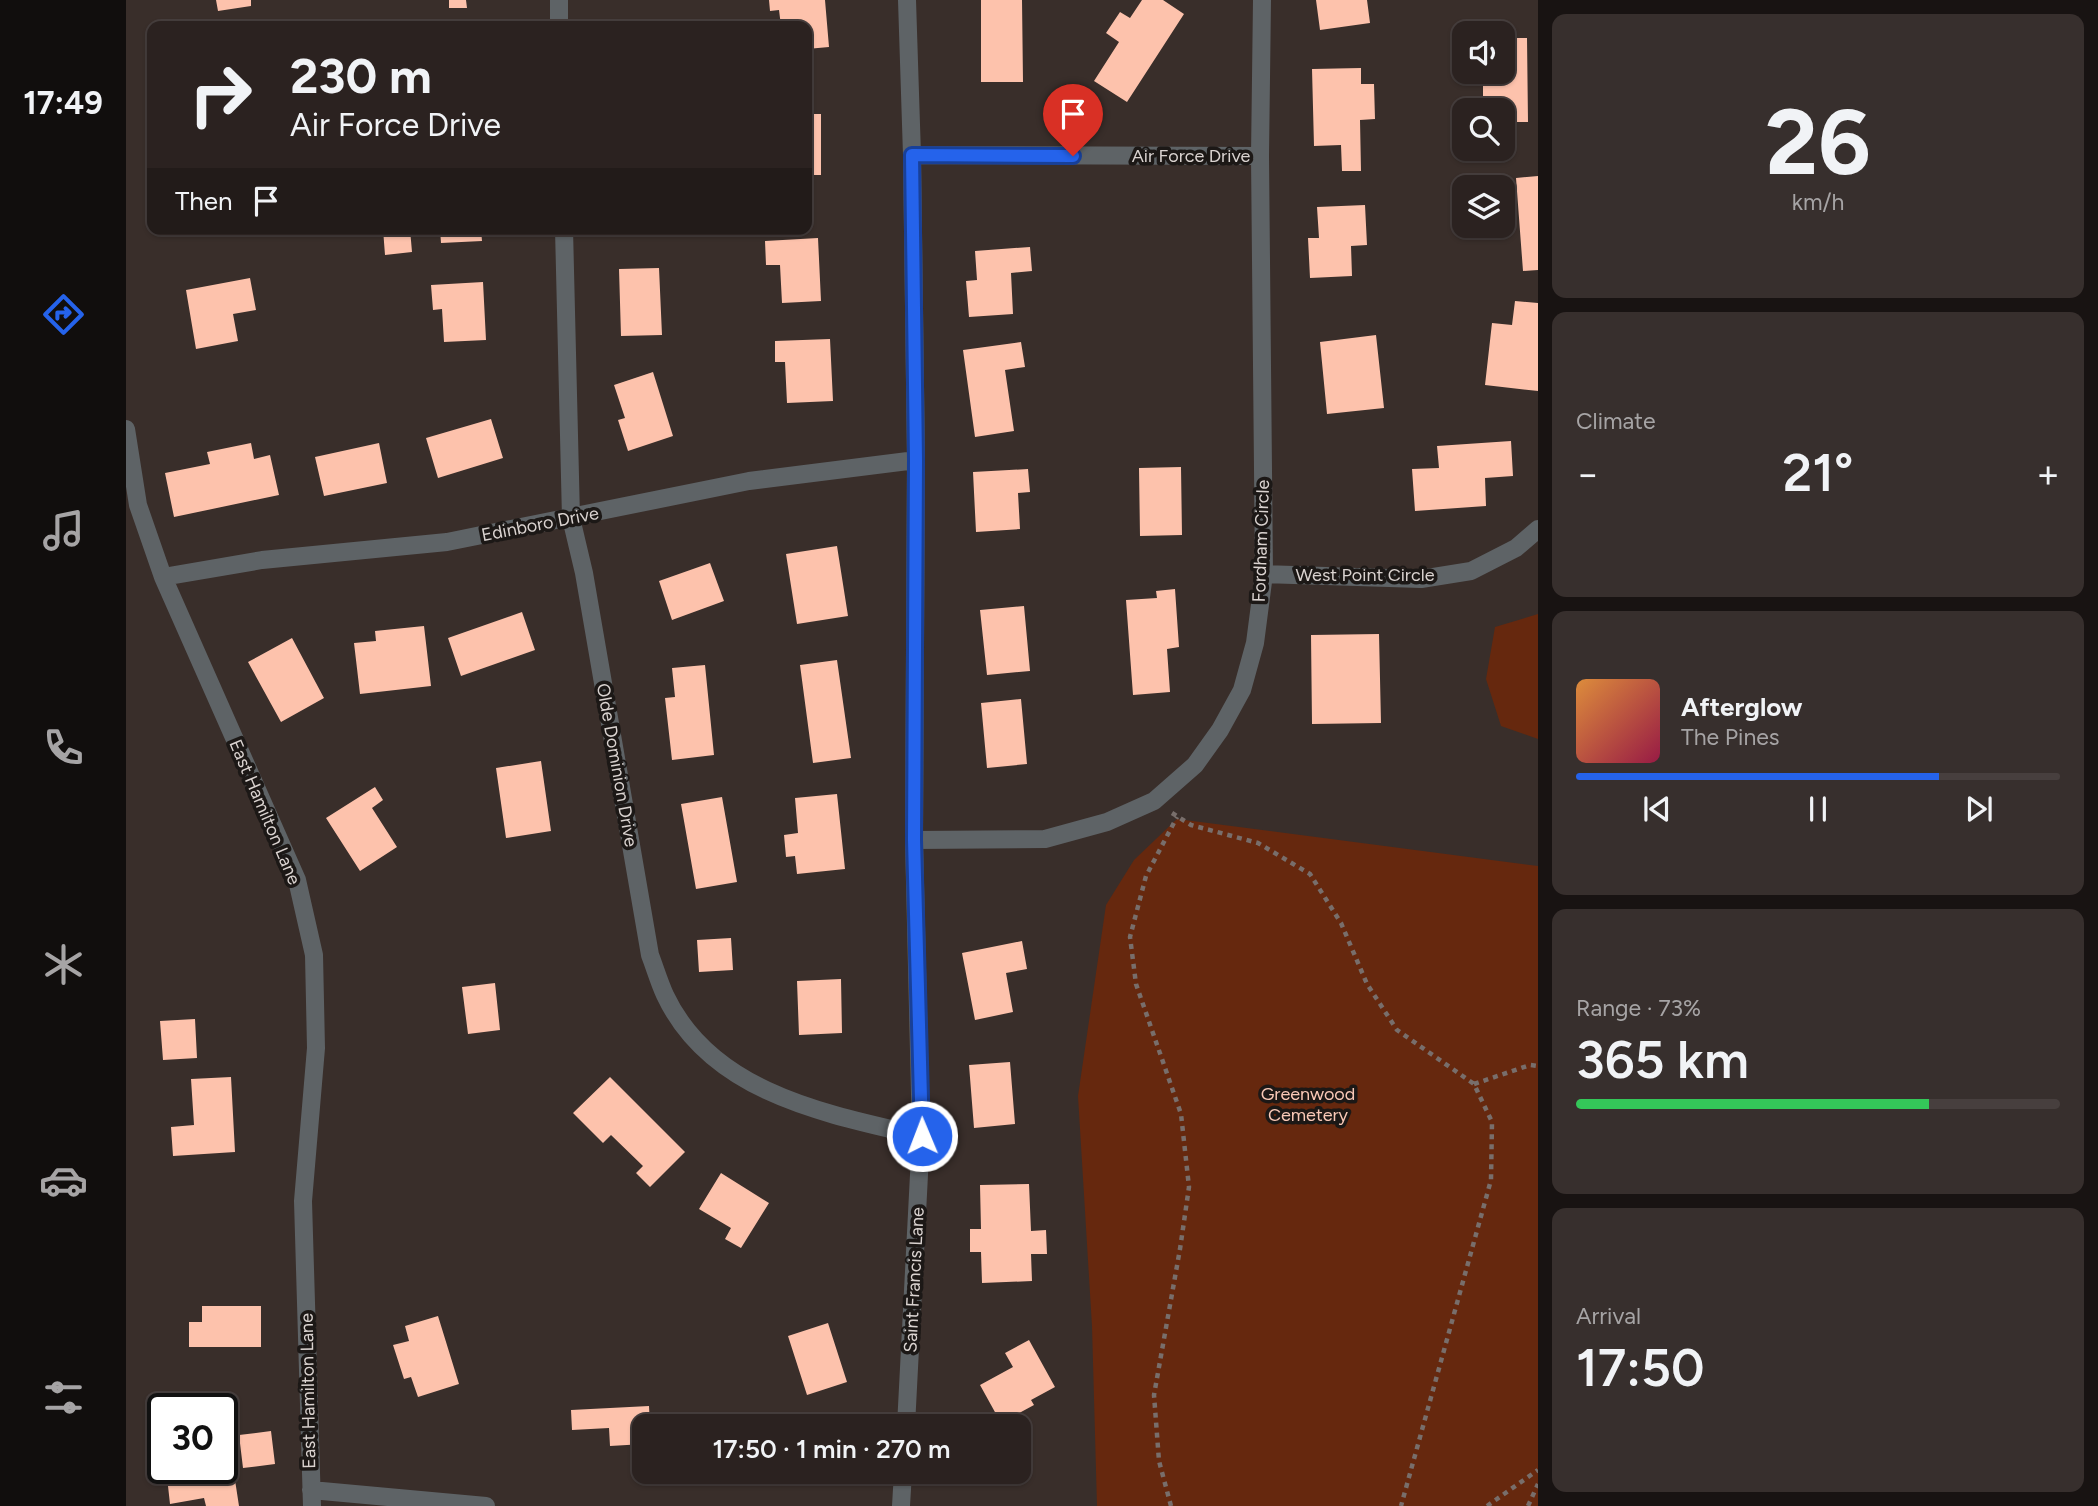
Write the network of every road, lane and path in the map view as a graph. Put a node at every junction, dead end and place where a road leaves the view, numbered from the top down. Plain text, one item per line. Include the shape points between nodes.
1 (559, 0) edge
2 (907, 0) edge
3 (1262, 0) edge
4 (559, 21) edge
5 (912, 155) junction
6 (1260, 156) junction
7 (564, 235) edge
8 (126, 429) edge
9 (916, 460) junction
10 (571, 518) junction
11 (1538, 529) edge
12 (1264, 574) junction
13 (163, 577) junction
14 (1154, 801) junction
15 (1177, 817) junction
16 (914, 840) junction
17 (1538, 1066) edge
18 (1474, 1084) junction
19 (922, 1136) junction
20 (907, 1414) edge
21 (1538, 1470) edge
22 (902, 1484) edge
23 (1538, 1484) edge
24 (312, 1498) edge
25 (486, 1506) edge
26 (901, 1506) edge
27 (1171, 1506) edge
28 (1401, 1506) edge
29 (1488, 1506) edge
30 (1528, 1506) edge

1 - 4 street
2 - 5 street, Saint Francis Lane
3 - 6 street, Fordham Circle
5 - 6 street, Air Force Drive
5 - 9 street, Saint Francis Lane
6 - 12 street, Fordham Circle
7 - 10 street, Olde Dominion Drive
8 - 13 street, East Hamilton Lane via 138,505
9 - 10 street, Edinboro Drive via 749,481
9 - 16 street, Saint Francis Lane
10 - 13 street, Edinboro Drive via 447,542 262,560
10 - 19 street, Olde Dominion Drive via 650,954 665,995 687,1030 714,1058 765,1091 824,1113
11 - 12 street, West Point Circle via 1516,548 1471,571 1421,579
12 - 14 street, Fordham Circle via 1255,643 1242,690 1195,765
13 - 24 street, East Hamilton Lane via 297,880 314,954 316,1048 303,1201
14 - 15 path
14 - 16 street, Fordham Circle via 1107,822 1045,839
15 - 18 path via 1258,843 1310,874 1341,923 1367,985 1397,1030
15 - 27 path via 1146,876 1130,937 1136,984 1181,1114 1189,1187 1154,1395 1158,1461
16 - 19 street, Saint Francis Lane
17 - 18 path
18 - 28 path via 1492,1122 1491,1180
19 - 20 street, Saint Francis Lane
21 - 29 path
22 - 26 street
23 - 30 path
24 - 25 street

